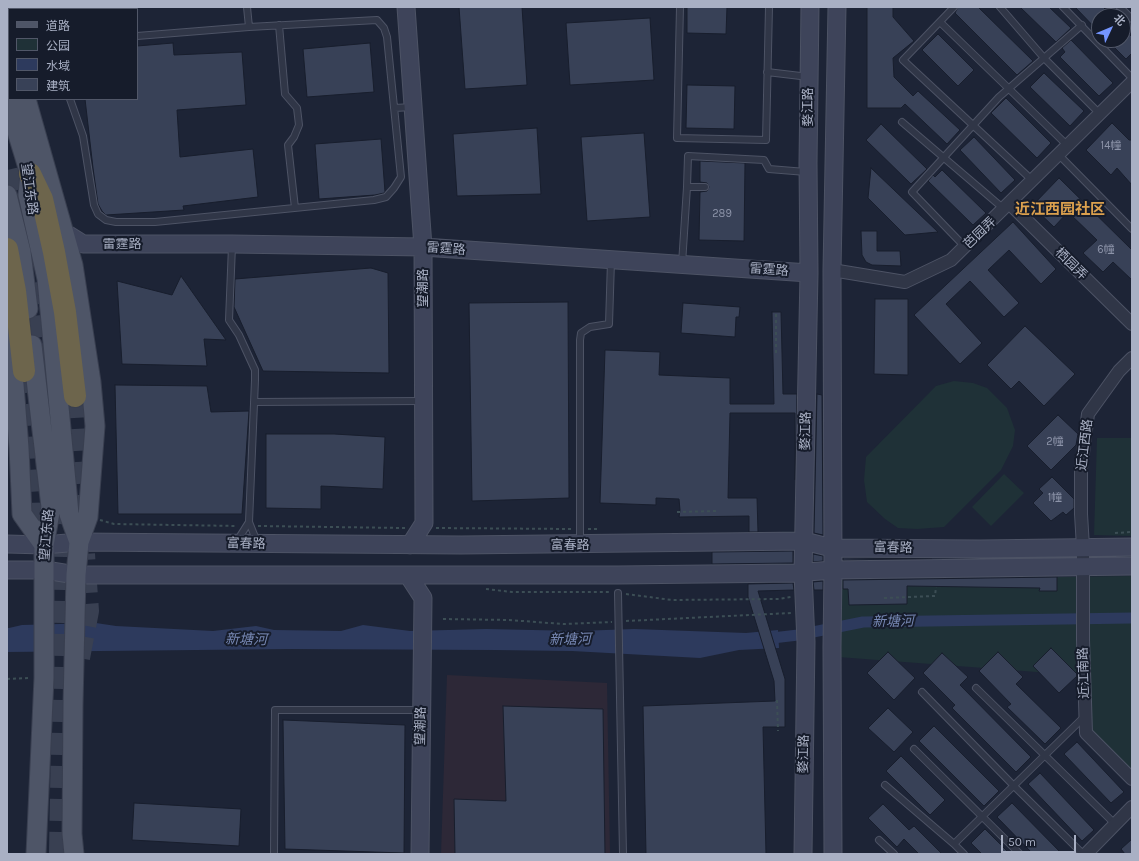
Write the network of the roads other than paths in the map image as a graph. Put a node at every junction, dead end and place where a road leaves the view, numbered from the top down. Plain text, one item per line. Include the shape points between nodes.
1 (247, 7) edge
2 (406, 7) edge
3 (680, 7) edge
4 (769, 7) edge
5 (810, 7) edge
6 (837, 7) edge
7 (954, 7) edge
8 (1000, 7) edge
9 (1063, 7) edge
10 (1120, 7) edge
11 (1132, 19) edge
12 (940, 22) junction
13 (279, 25) junction
14 (1082, 25) junction
15 (249, 27) junction
16 (138, 36) edge
17 (1044, 58) junction
18 (767, 72) junction
19 (808, 77) junction
20 (1132, 78) edge
21 (1132, 82) edge
22 (1008, 89) junction
23 (7, 99) edge
24 (26, 100) edge
25 (70, 100) edge
26 (413, 107) junction
27 (394, 108) junction
28 (1100, 114) junction
29 (902, 122) dead end
30 (972, 126) junction
31 (1068, 146) junction
32 (1059, 155) junction
33 (944, 157) junction
34 (808, 172) junction
35 (30, 174) junction
36 (1033, 181) junction
37 (687, 187) junction
38 (705, 187) dead end
39 (7, 195) edge
40 (1007, 207) junction
41 (296, 208) junction
42 (1132, 229) edge
43 (64, 232) junction
44 (83, 244) junction
45 (232, 244) junction
46 (423, 247) junction
47 (965, 247) junction
48 (7, 250) edge
49 (611, 260) junction
50 (73, 265) junction
51 (682, 265) junction
52 (832, 270) junction
53 (809, 273) junction
54 (1132, 324) edge
55 (7, 329) edge
56 (1132, 358) edge
57 (15, 372) edge
58 (75, 396) tunnel mouth
59 (424, 401) junction
60 (254, 402) junction
61 (250, 522) junction
62 (424, 522) junction
63 (804, 541) junction
64 (79, 542) junction
65 (7, 544) edge
66 (235, 544) junction
67 (258, 544) junction
68 (44, 545) junction
69 (410, 545) junction
70 (439, 545) junction
71 (580, 545) junction
72 (1132, 547) edge
73 (832, 548) junction
74 (1083, 548) junction
75 (1083, 566) junction
76 (1132, 566) edge
77 (7, 570) edge
78 (45, 570) junction
79 (833, 570) junction
80 (803, 572) junction
81 (76, 575) junction
82 (408, 575) junction
83 (439, 575) junction
84 (618, 593) dead end
85 (423, 603) junction
86 (976, 688) dead end
87 (922, 692) dead end
88 (421, 710) junction
89 (1086, 716) junction
90 (914, 749) dead end
91 (1045, 756) junction
92 (1132, 779) edge
93 (885, 785) dead end
94 (1014, 786) junction
95 (1132, 807) edge
96 (982, 817) junction
97 (1115, 824) junction
98 (880, 840) dead end
99 (954, 844) junction
100 (36, 854) edge
101 (74, 854) edge
102 (274, 854) edge
103 (420, 854) edge
104 (623, 854) edge
105 (803, 854) edge
106 (833, 854) edge
107 (894, 854) edge
108 (964, 854) edge
109 (1020, 854) edge
110 (1085, 854) edge

1 - 15 lane
2 - 26 street, 望潮路
3 - 18 lane via 677,138 766,140
4 - 18 lane
5 - 19 street, 婺江路
6 - 52 street, 婺江路
7 - 12 lane
8 - 17 lane
9 - 14 lane
10 - 11 lane
12 - 22 lane
12 - 30 lane via 903,60
13 - 15 lane
13 - 27 lane via 377,20 387,37
13 - 41 lane via 285,94 297,108 299,125 288,144
14 - 17 lane
14 - 20 lane
15 - 16 lane
17 - 22 lane
17 - 28 lane
18 - 19 lane
19 - 34 street, 婺江路
21 - 28 street, 芭园弄
22 - 30 lane
22 - 31 lane
23 - 35 main road, 望江东路
24 - 43 main road
25 - 41 lane via 83,136 94,204 98,214 106,220 155,222
26 - 27 lane
26 - 46 street, 望潮路
27 - 41 lane via 401,177 394,188 386,196 374,200
28 - 31 street, 芭园弄
29 - 33 lane
30 - 33 lane
30 - 36 lane
31 - 32 street, 芭园弄
32 - 36 street, 芭园弄
32 - 42 lane
33 - 40 lane
33 - 47 lane via 912,192
34 - 37 lane via 769,169 764,160 688,156
34 - 53 street, 婺江路
35 - 58 highway via 42,199 54,252 65,312
35 - 64 main road, 望江东路 via 28,195 47,278 69,514
36 - 40 street, 芭园弄
37 - 38 lane
37 - 51 lane
39 - 68 main road, 望江东路 via 21,252 51,507
40 - 47 street, 芭园弄
40 - 54 street, 栖园弄
43 - 44 street
43 - 50 main road
44 - 45 street, 雷霆路
44 - 50 street
45 - 46 street, 雷霆路
45 - 60 lane via 229,320 239,334 255,370
46 - 49 street, 雷霆路
46 - 59 street, 望潮路
47 - 52 street, 芭园弄 via 951,260 905,282
48 - 57 highway via 15,291
49 - 51 street, 雷霆路
49 - 71 lane via 609,324 590,327 581,333 580,340
50 - 64 main road via 91,382 94,426 88,517
51 - 53 street, 雷霆路
52 - 73 street, 婺江路
53 - 63 street, 婺江路
55 - 57 main road
56 - 74 street, 近江西路 via 1119,371 1088,414 1081,468
57 - 68 main road via 22,514
59 - 60 lane
59 - 62 street, 望潮路
60 - 61 lane
61 - 66 lane
61 - 67 lane
62 - 69 street
62 - 70 street
63 - 71 street, 富春路
63 - 73 street, 富春路
63 - 80 street, 婺江路
64 - 66 street, 富春路
64 - 68 street, 富春路
64 - 81 main road
65 - 68 street, 富春路
66 - 67 street, 富春路
67 - 69 street, 富春路
68 - 78 main road, 望江东路
69 - 70 street, 富春路
70 - 71 street, 富春路
72 - 74 street, 富春路
73 - 74 street, 富春路
73 - 79 street, 婺江路
74 - 75 street, 近江南路
75 - 76 street, 富春路
75 - 79 street, 富春路
75 - 89 street, 近江南路
77 - 78 street, 富春路
78 - 81 street, 富春路
78 - 100 main road, 望江东路 via 44,677
79 - 80 street, 富春路
79 - 106 street, 婺江路
80 - 83 street, 富春路
80 - 105 street, 婺江路 via 806,621
81 - 82 street, 富春路
81 - 101 main road via 72,834
82 - 83 street, 富春路
82 - 85 street
83 - 85 street
84 - 104 lane
85 - 88 street, 望潮路
86 - 91 lane
87 - 94 lane
88 - 102 lane via 275,710
88 - 103 street, 望潮路
89 - 91 lane
89 - 92 street, 近江南路 via 1086,732
90 - 96 lane
91 - 94 lane
91 - 97 lane
93 - 99 lane
94 - 96 lane
94 - 110 lane
95 - 97 street
96 - 99 lane
96 - 109 lane
97 - 110 street
98 - 107 lane
99 - 108 lane

